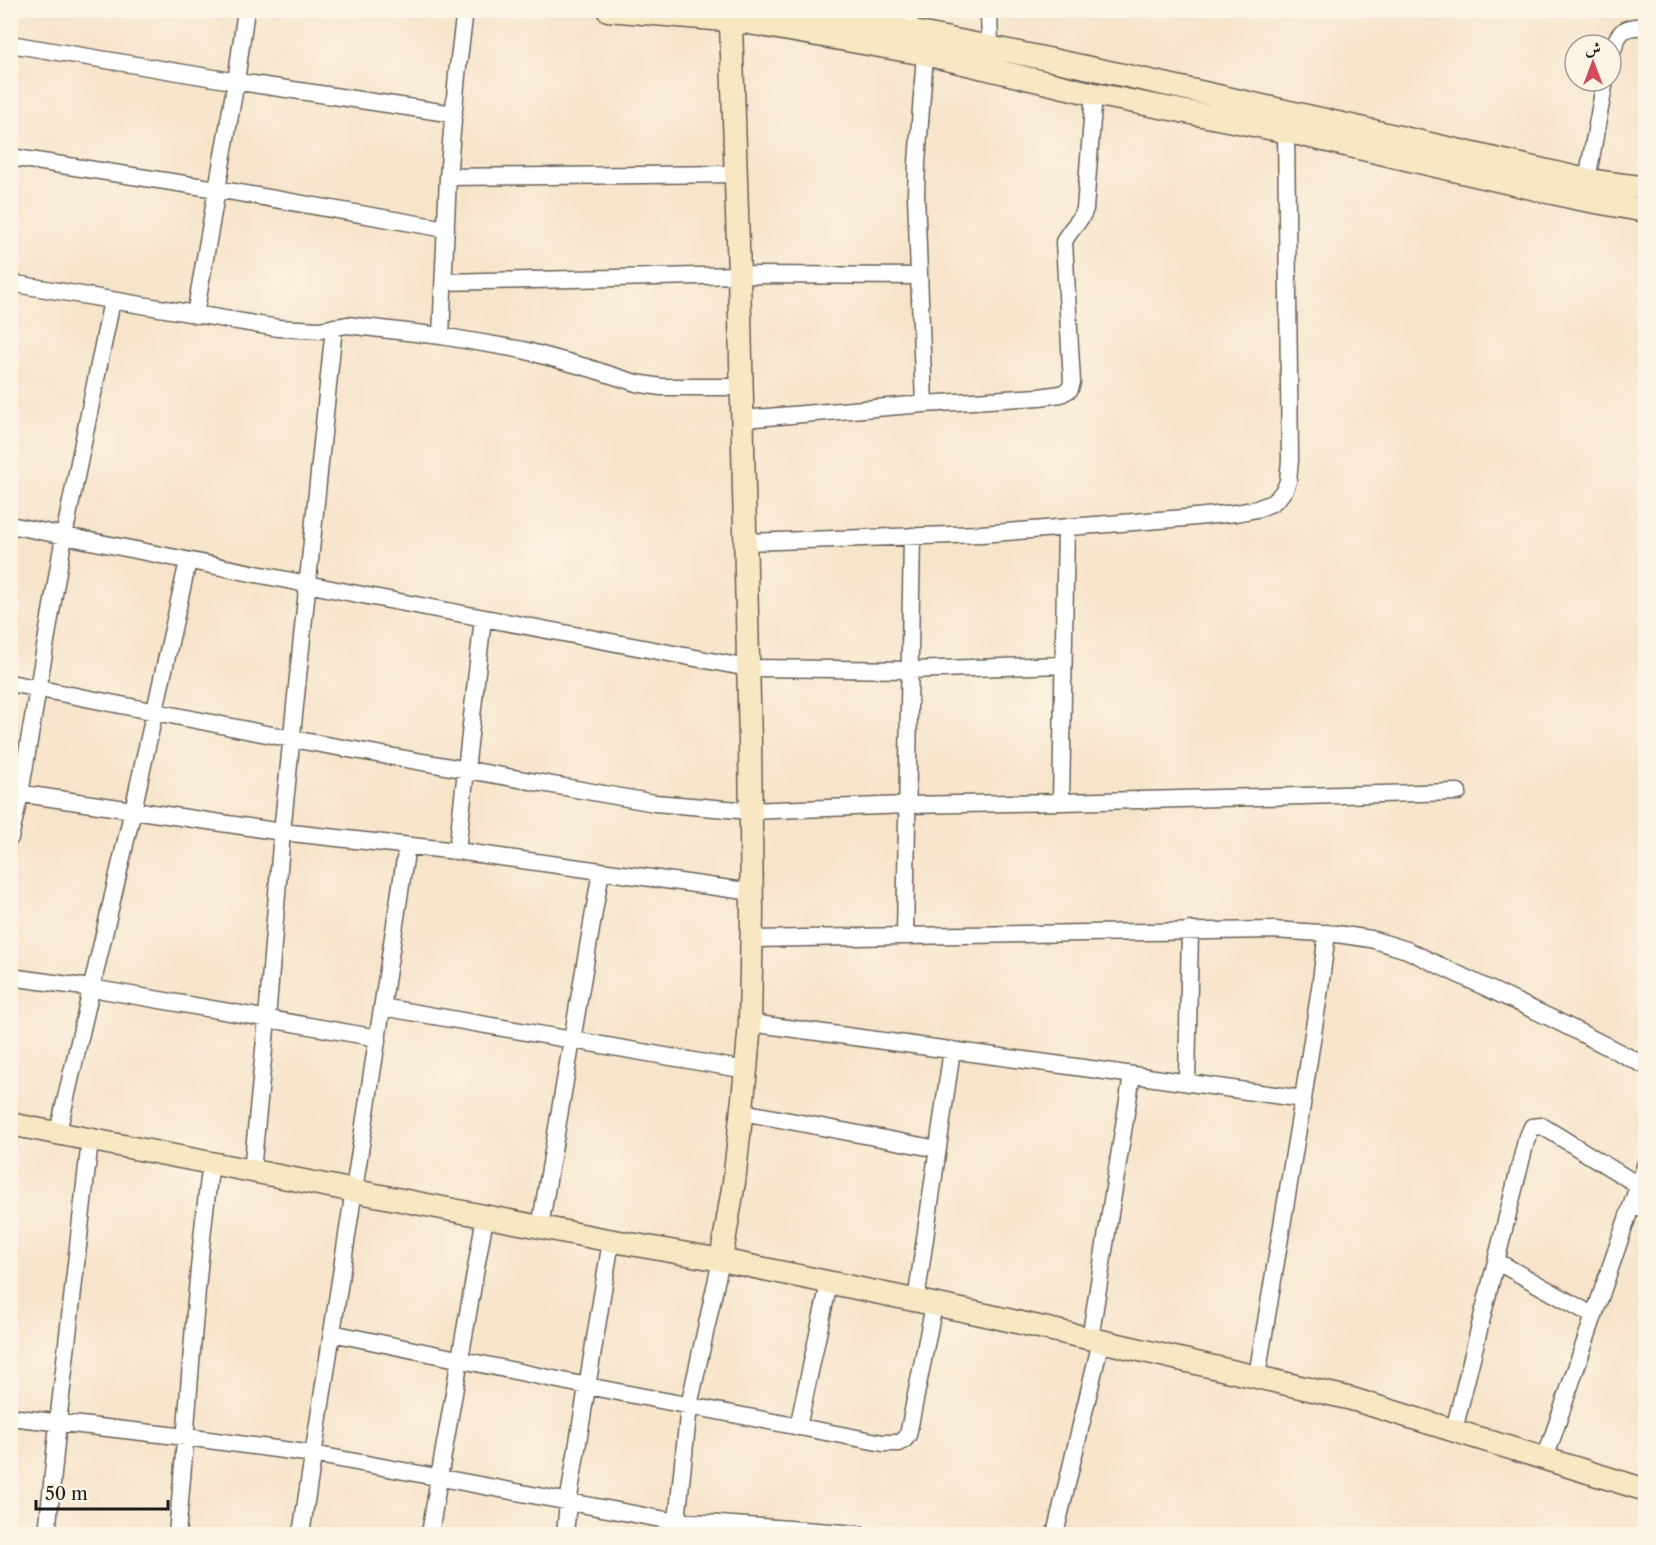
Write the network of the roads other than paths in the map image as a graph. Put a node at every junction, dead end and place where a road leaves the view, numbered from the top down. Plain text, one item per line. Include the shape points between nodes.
1 (246, 10) edge
2 (465, 10) edge
3 (608, 10) edge
4 (785, 10) edge
5 (989, 10) edge
6 (734, 17) edge
7 (910, 21) edge
8 (1646, 27) edge
9 (1620, 33) edge
10 (10, 44) edge
11 (990, 47) junction
12 (925, 54) junction
13 (236, 81) junction
14 (1603, 93) edge
15 (1094, 94) junction
16 (454, 114) junction
17 (1286, 132) junction
18 (10, 158) edge
19 (737, 174) junction
20 (448, 177) junction
21 (1587, 180) junction
22 (1646, 188) edge
23 (217, 189) junction
24 (1646, 211) edge
25 (446, 229) junction
26 (739, 275) junction
27 (919, 276) junction
28 (444, 282) junction
29 (10, 283) edge
30 (112, 301) junction
31 (195, 315) junction
32 (334, 327) junction
33 (441, 336) junction
34 (742, 387) junction
35 (924, 404) junction
36 (742, 419) junction
37 (10, 525) edge
38 (1066, 528) junction
39 (64, 536) junction
40 (912, 536) junction
41 (745, 542) junction
42 (188, 561) junction
43 (307, 584) junction
44 (483, 618) junction
45 (1064, 665) junction
46 (748, 669) junction
47 (909, 670) junction
48 (10, 683) edge
49 (37, 689) junction
50 (155, 711) junction
51 (292, 739) junction
52 (467, 770) junction
53 (1458, 792) dead end
54 (15, 793) edge
55 (1061, 802) junction
56 (908, 805) junction
57 (133, 810) junction
58 (751, 811) junction
59 (282, 832) junction
60 (10, 838) edge
61 (407, 846) junction
62 (457, 851) junction
63 (602, 871) junction
64 (752, 892) junction
65 (1190, 930) junction
66 (1327, 933) junction
67 (904, 936) junction
68 (751, 939) junction
69 (10, 977) edge
70 (91, 988) junction
71 (382, 1007) junction
72 (267, 1019) junction
73 (750, 1023) junction
74 (378, 1038) junction
75 (572, 1041) junction
76 (952, 1050) junction
77 (1646, 1066) edge
78 (746, 1070) junction
79 (1132, 1075) junction
80 (1187, 1082) junction
81 (1303, 1099) junction
82 (742, 1112) junction
83 (10, 1124) edge
84 (57, 1132) junction
85 (90, 1140) junction
86 (938, 1149) junction
87 (211, 1163) junction
88 (1646, 1164) edge
89 (252, 1171) junction
90 (1638, 1185) junction
91 (354, 1191) junction
92 (1639, 1207) edge
93 (485, 1217) junction
94 (540, 1227) junction
95 (611, 1241) junction
96 (721, 1260) junction
97 (1496, 1261) junction
98 (829, 1283) junction
99 (925, 1303) junction
100 (1594, 1316) junction
101 (332, 1333) junction
102 (1096, 1340) junction
103 (460, 1360) junction
104 (1257, 1376) junction
105 (587, 1386) junction
106 (689, 1406) junction
107 (10, 1418) edge
108 (57, 1423) junction
109 (798, 1426) junction
110 (1454, 1430) junction
111 (186, 1437) junction
112 (313, 1454) junction
113 (1545, 1459) junction
114 (439, 1478) junction
115 (1646, 1490) edge
116 (568, 1503) junction
117 (681, 1526) edge
118 (47, 1534) edge
119 (177, 1534) edge
120 (301, 1534) edge
121 (430, 1534) edge
122 (565, 1534) edge
123 (858, 1534) edge
124 (1055, 1534) edge

1 - 13 street
2 - 16 street
3 - 6 street
4 - 7 street
5 - 11 street
6 - 12 street
6 - 19 street via 731,64
7 - 11 street
8 - 9 street via 1632,27
10 - 13 street
11 - 21 street
12 - 15 street
12 - 27 street via 916,195
13 - 16 street
13 - 23 street
14 - 21 street
15 - 17 street
15 - 35 street via 1085,209 1064,242 1070,389 1039,397
16 - 20 street
17 - 24 street
17 - 38 street via 1290,460 1285,489 1272,503 1257,509
18 - 23 street
19 - 20 street
19 - 26 street
20 - 25 street
21 - 22 street
23 - 25 street
23 - 31 street
25 - 28 street
26 - 27 street
26 - 28 street
26 - 34 street
27 - 35 street
28 - 33 street
29 - 30 street
30 - 31 street
30 - 39 street
31 - 32 street via 278,328
32 - 33 street via 347,325
32 - 43 street
33 - 34 street via 523,350 636,383 661,387
34 - 36 street
35 - 36 street
36 - 41 street
37 - 39 street
38 - 40 street
38 - 45 street
39 - 42 street
39 - 49 street
40 - 41 street
40 - 47 street
41 - 46 street
42 - 43 street
42 - 50 street
43 - 44 street
43 - 51 street
44 - 46 street
44 - 52 street
45 - 47 street
45 - 55 street
46 - 47 street
46 - 58 street
47 - 56 street
48 - 49 street
49 - 50 street
49 - 54 street
50 - 51 street
50 - 57 street
51 - 52 street
51 - 59 street
52 - 58 street via 637,800
52 - 62 street
53 - 55 street
54 - 57 street
54 - 60 street
55 - 56 street
56 - 58 street
56 - 67 street
57 - 59 street
57 - 70 street
58 - 64 street
59 - 61 street
59 - 72 street
61 - 62 street
61 - 71 street
62 - 63 street
63 - 64 street
63 - 75 street
64 - 68 street
65 - 66 street
65 - 67 street
65 - 80 street
66 - 77 street via 1371,939 1407,951
66 - 81 street
67 - 68 street
68 - 73 street
69 - 70 street
70 - 72 street
70 - 84 street
71 - 74 street
71 - 75 street
72 - 74 street
72 - 89 street
73 - 76 street
73 - 78 street
74 - 91 street
75 - 78 street
75 - 94 street
76 - 79 street
76 - 86 street
78 - 82 street
79 - 80 street
79 - 102 street
80 - 81 street
81 - 104 street
82 - 86 street
82 - 96 street
83 - 84 street
84 - 85 street
85 - 87 street
85 - 108 street
86 - 99 street
87 - 89 street
87 - 111 street via 202,1228
88 - 90 street
89 - 91 street
90 - 92 street
90 - 97 street via 1542,1126 1532,1127
91 - 93 street
91 - 101 street
92 - 100 street
93 - 94 street
93 - 103 street
94 - 95 street
95 - 96 street
95 - 105 street
96 - 98 street
96 - 106 street
97 - 100 street
97 - 110 street
98 - 99 street
98 - 109 street
99 - 102 street
99 - 109 street via 912,1415 904,1440 883,1443
100 - 113 street
101 - 103 street
101 - 112 street
102 - 104 street
102 - 124 street
103 - 105 street
103 - 114 street
104 - 110 street
105 - 106 street
105 - 116 street
106 - 109 street
106 - 117 street
107 - 108 street
108 - 111 street
108 - 118 street
110 - 113 street
111 - 112 street
111 - 119 street
112 - 114 street
112 - 120 street
113 - 115 street
114 - 116 street
114 - 121 street
116 - 117 street
116 - 122 street
117 - 123 street

